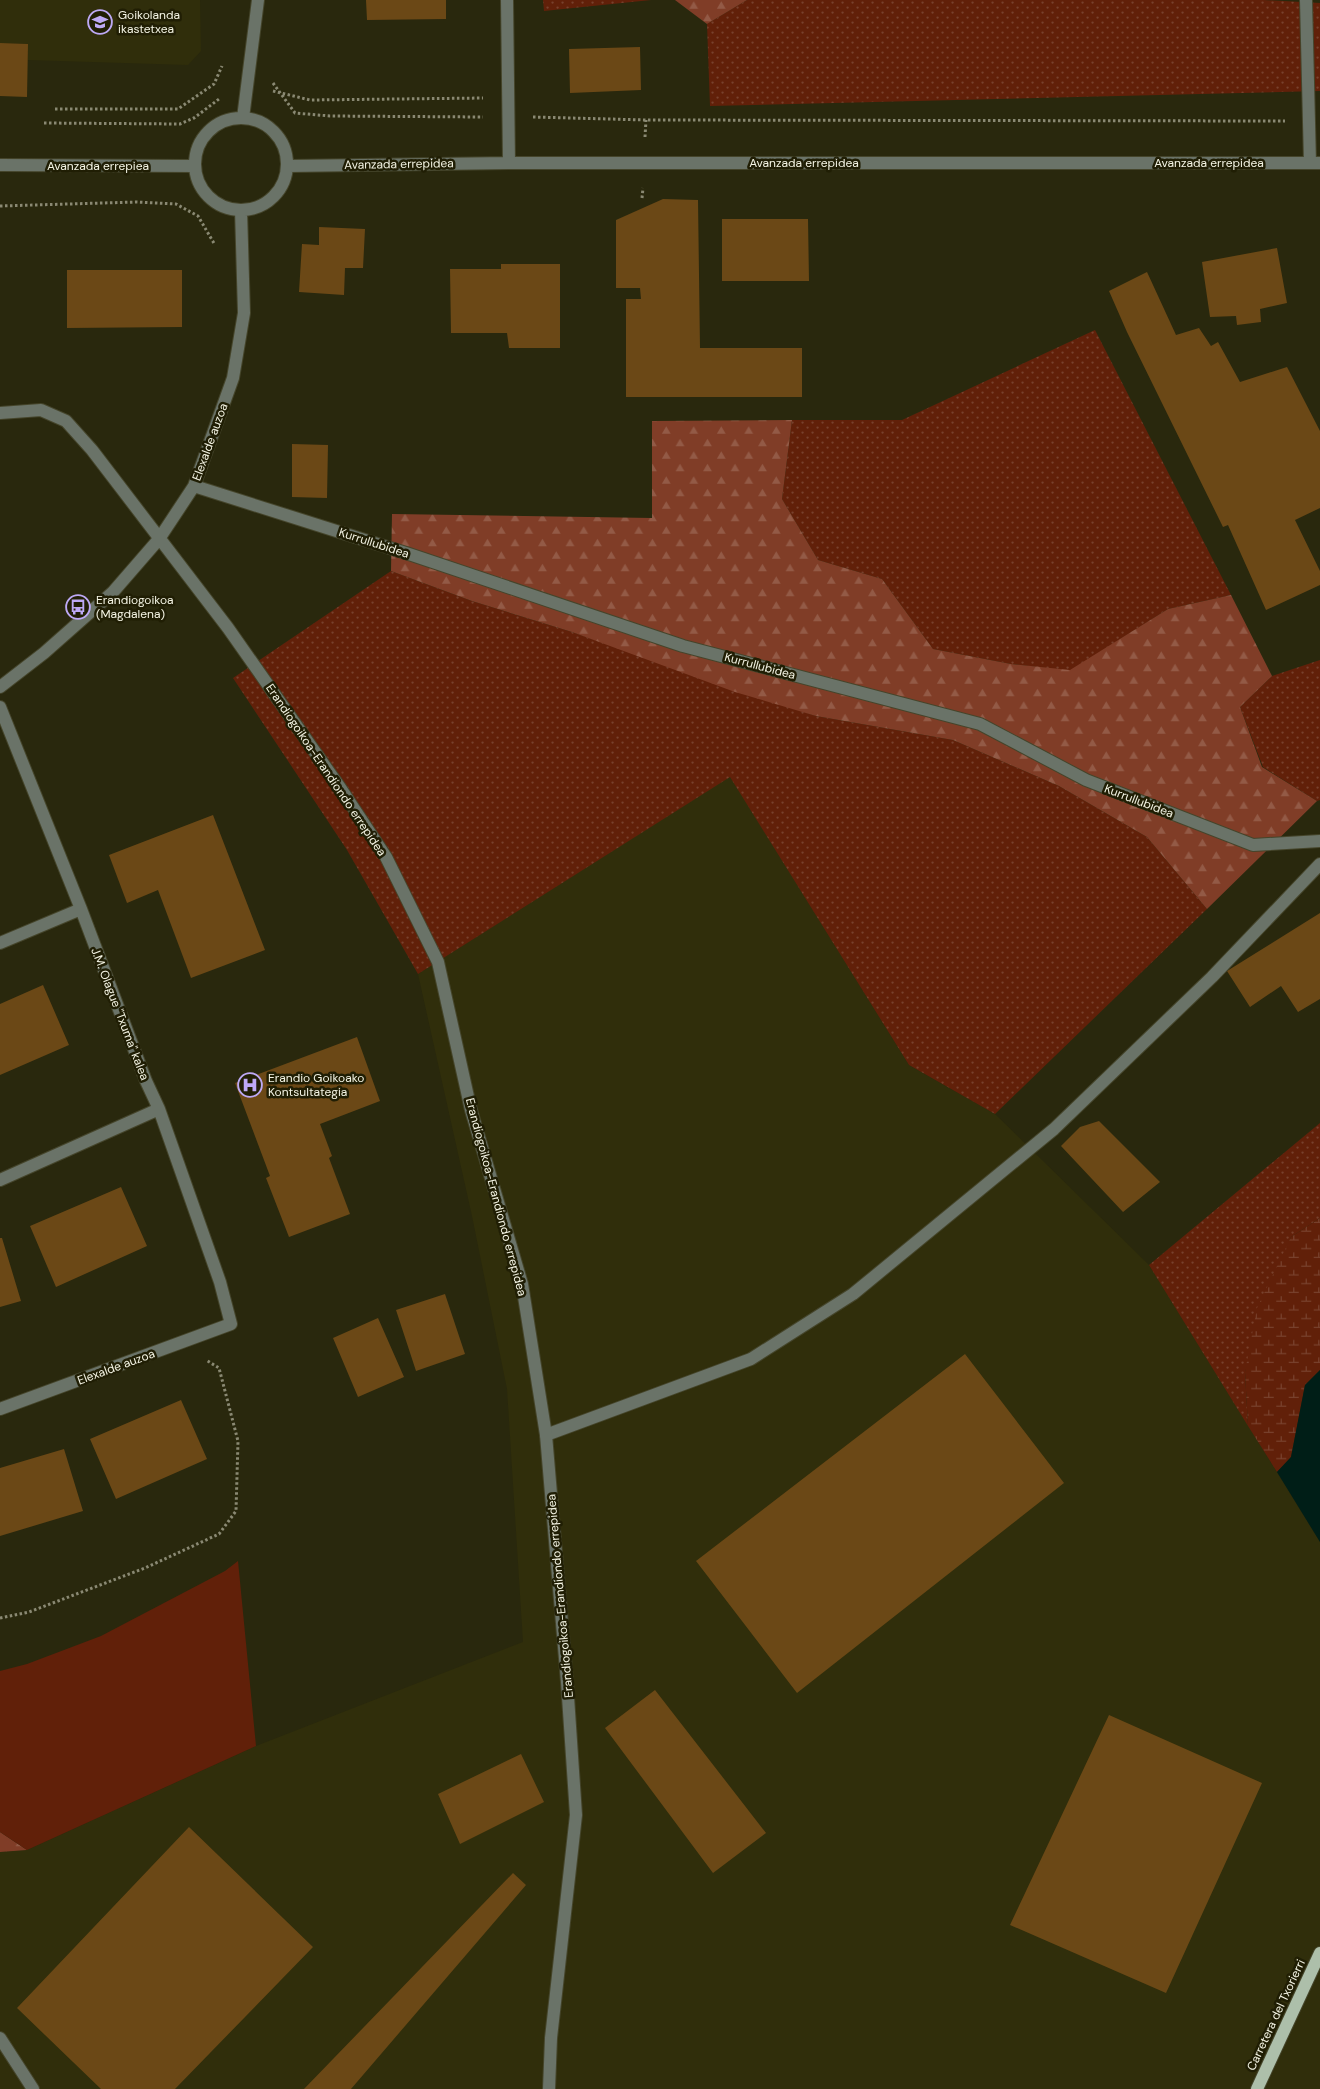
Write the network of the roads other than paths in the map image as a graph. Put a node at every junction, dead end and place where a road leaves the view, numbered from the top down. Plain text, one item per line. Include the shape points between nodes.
1 (258, 0) edge
2 (508, 0) edge
3 (1306, 0) edge
4 (243, 118) junction
5 (509, 163) junction
6 (1315, 163) edge
7 (0, 165) edge
8 (195, 166) junction
9 (288, 166) junction
10 (241, 210) junction
11 (0, 413) edge
12 (194, 486) junction
13 (158, 539) junction
14 (0, 687) edge
15 (0, 707) edge
16 (1320, 841) edge
17 (1320, 864) edge
18 (81, 909) junction
19 (0, 943) edge
20 (159, 1109) junction
21 (0, 1180) edge
22 (231, 1324) joint
23 (0, 1409) edge
24 (546, 1435) junction
25 (1320, 1953) edge
26 (0, 2038) edge
27 (33, 2089) edge
28 (549, 2089) edge
29 (1257, 2089) edge

1 - 4 street
2 - 5 street
3 - 6 street via 1309,123
4 - 8 street via 228,120 214,127 197,151
4 - 9 street via 257,121 280,138
5 - 6 street, Avanzada errepidea
5 - 9 street, Avanzada errepidea
7 - 8 street, Avanzada errepiea
8 - 10 street via 198,180 210,197 227,208
9 - 10 street via 278,192 255,208
10 - 12 street, Elexalde auzoa via 244,313 233,378
11 - 13 street, Erandiogoikoa-Erandiondo errepidea via 41,410 66,421 92,450
12 - 13 street, Elexalde auzoa
12 - 16 street, Kurrullubidea via 683,646 980,724 1086,780 1253,846
13 - 14 street, Elexalde auzoa via 113,592
13 - 24 street, Erandiogoikoa-Erandiondo errepidea via 228,628 381,849 438,962 471,1110 522,1284
15 - 18 street, J.M. Olague "Txuma" kalea
17 - 24 street via 1212,977 1054,1129 853,1294 751,1359
18 - 19 street
18 - 20 street, J.M. Olague "Txuma" kalea
20 - 21 street
20 - 22 street, J.M. Olague "Txuma" kalea via 220,1282
22 - 23 street, Elexalde auzoa
24 - 28 street, Erandiogoikoa-Erandiondo errepidea via 576,1816 551,2038
25 - 29 main road, Carretera del Txorierri
26 - 27 street

